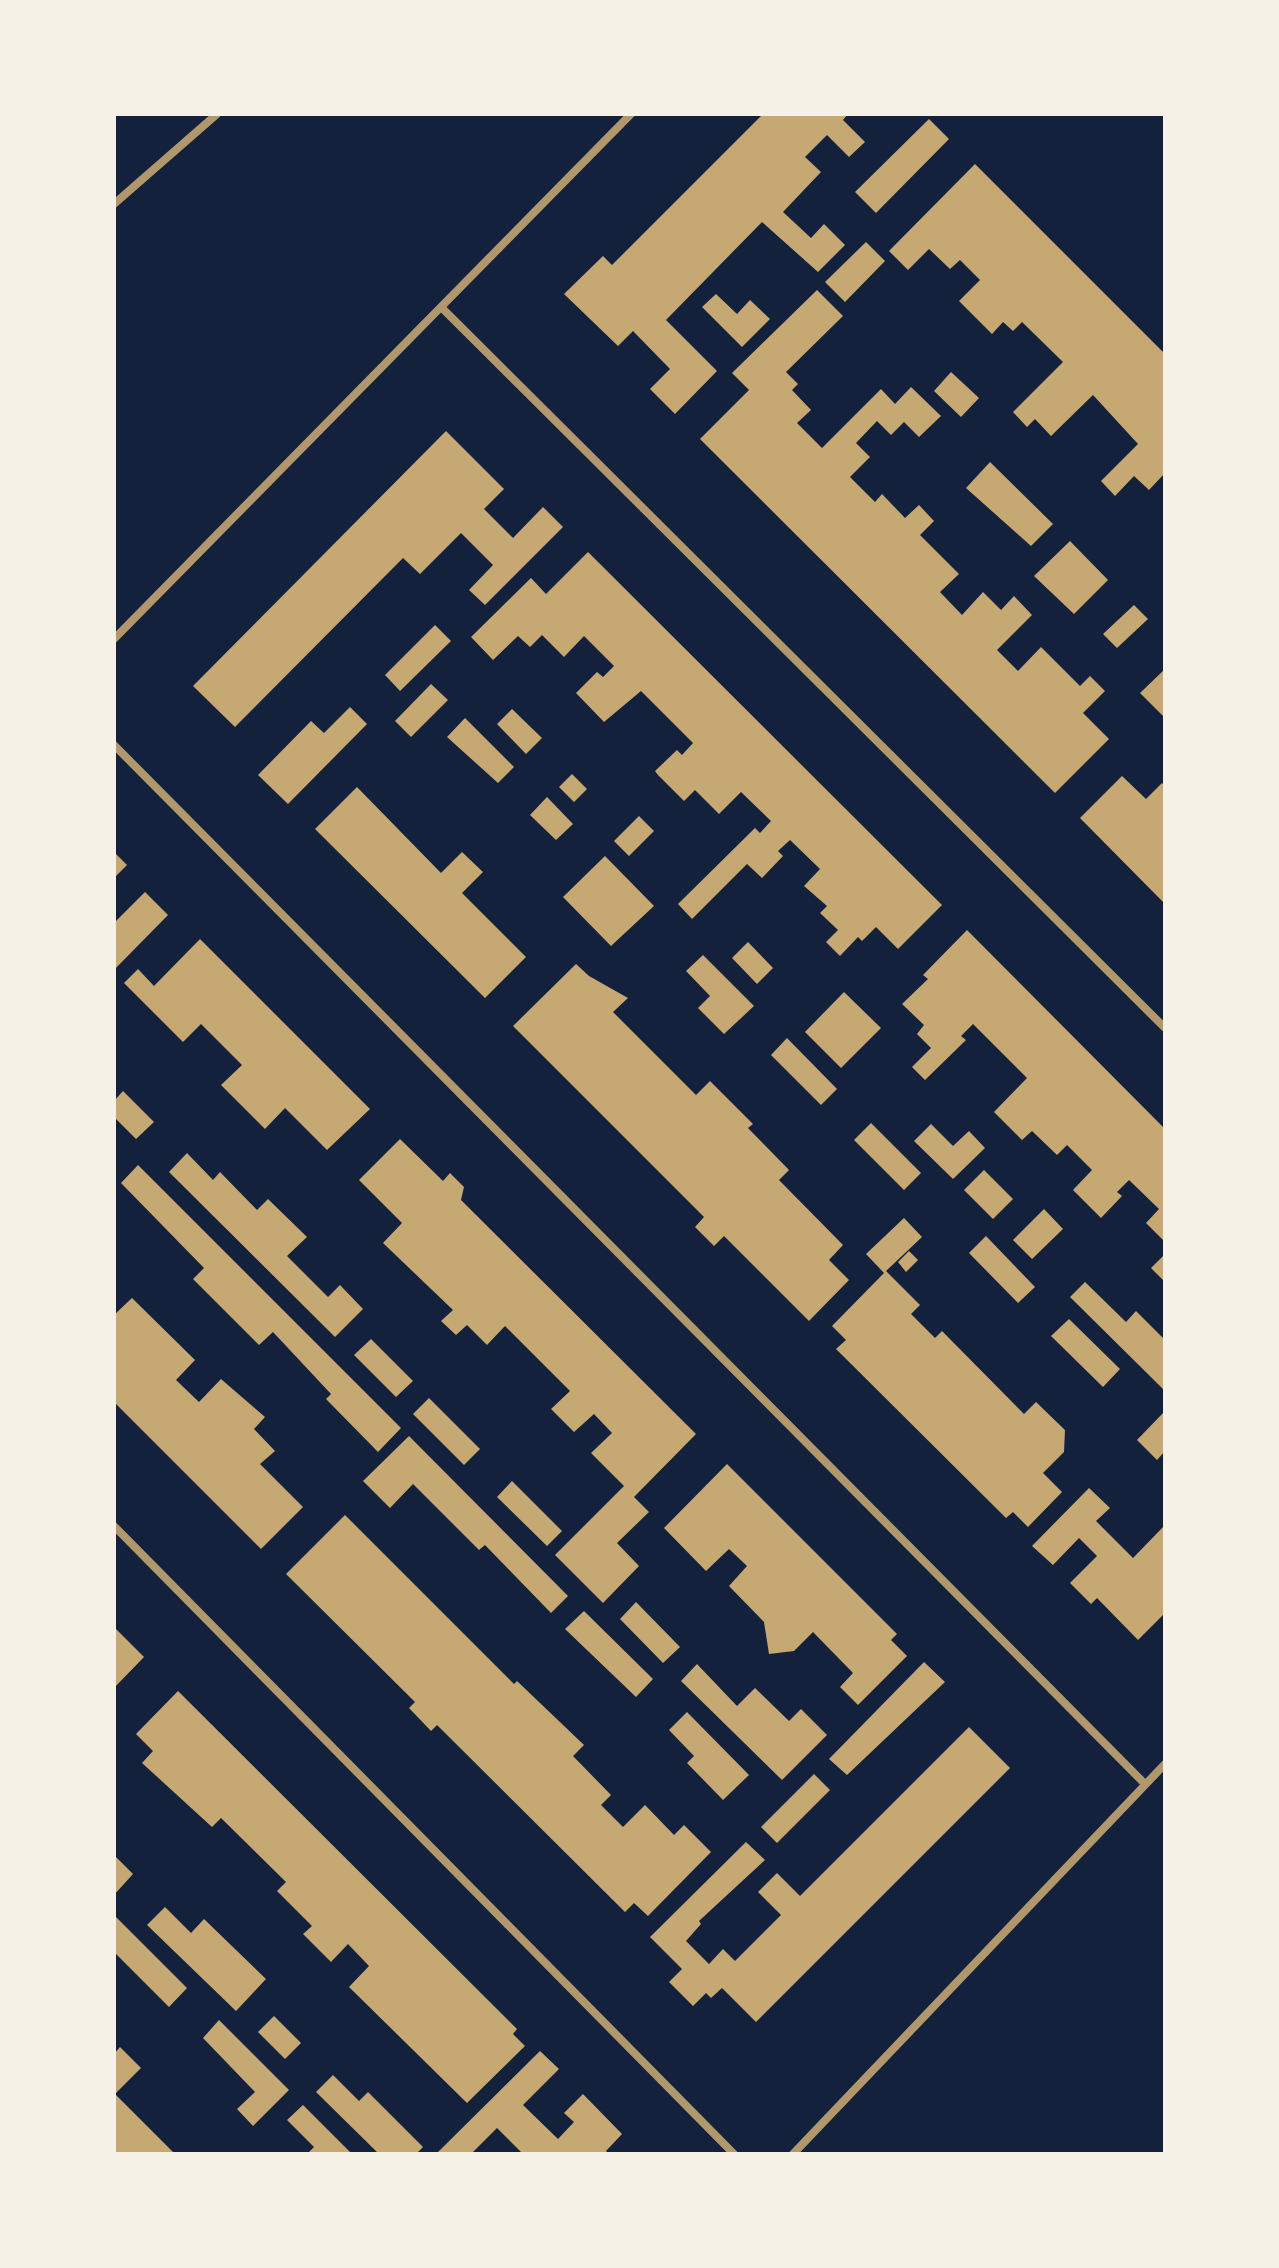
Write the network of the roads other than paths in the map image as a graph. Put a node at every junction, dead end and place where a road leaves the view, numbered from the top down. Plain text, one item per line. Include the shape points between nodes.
1 (217, 114) edge
2 (631, 114) edge
3 (114, 204) edge
4 (441, 307) junction
5 (114, 639) edge
6 (114, 745) edge
7 (1165, 1028) edge
8 (114, 1526) edge
9 (1165, 1764) edge
10 (1145, 1784) junction
11 (734, 2154) edge
12 (793, 2154) edge

1 - 3 street
2 - 4 street
4 - 5 street
4 - 7 street
6 - 10 street
8 - 11 street
9 - 10 street
10 - 12 street

